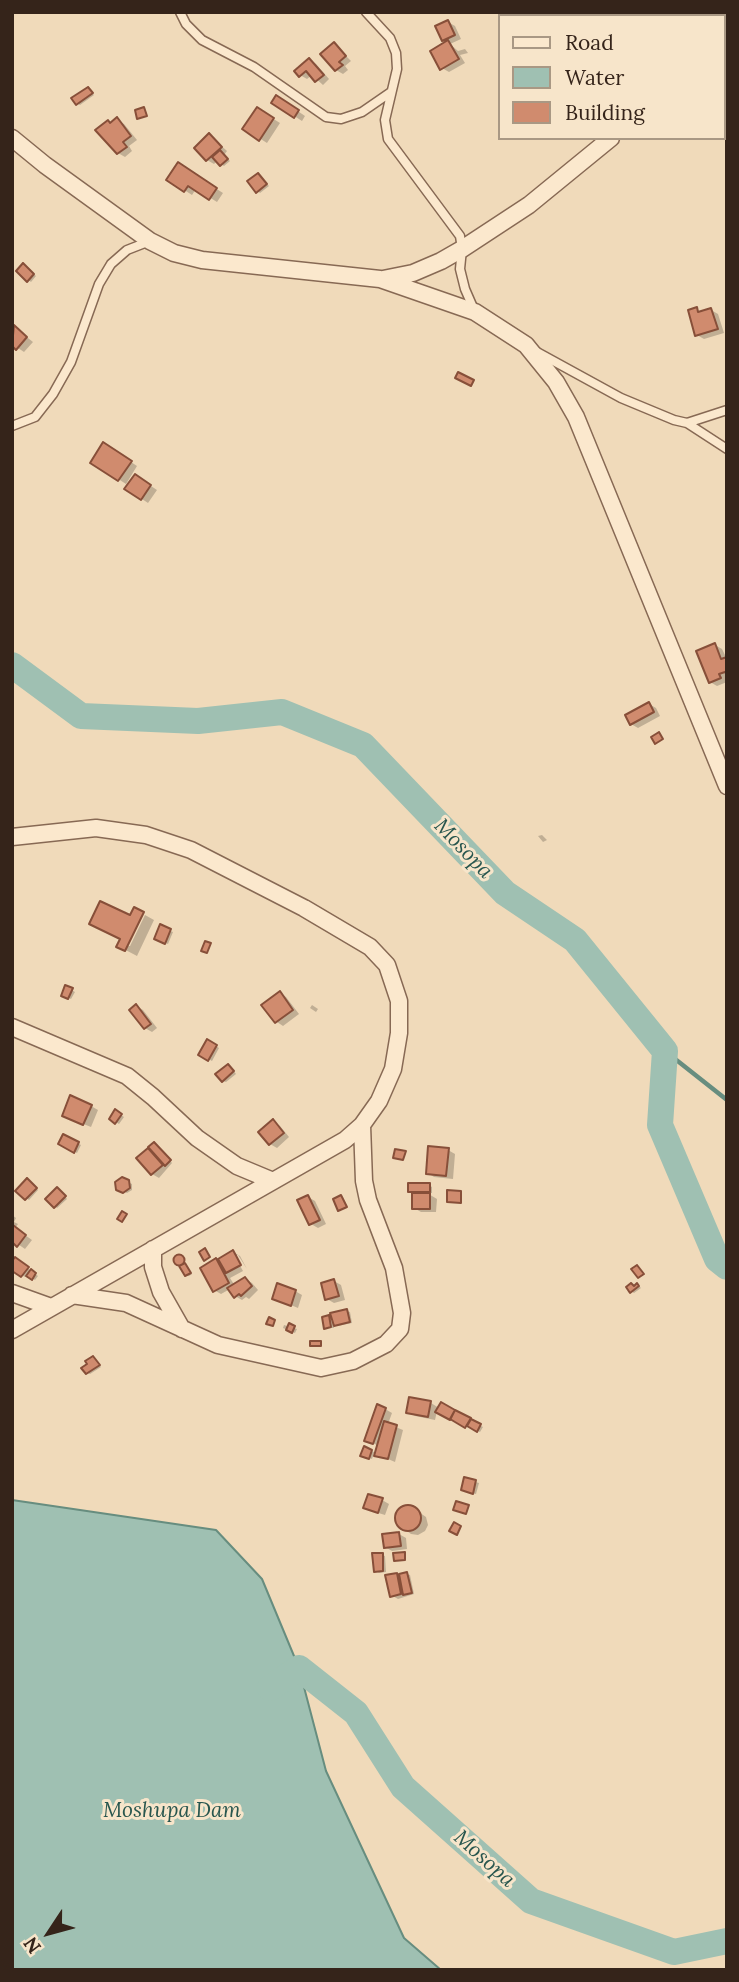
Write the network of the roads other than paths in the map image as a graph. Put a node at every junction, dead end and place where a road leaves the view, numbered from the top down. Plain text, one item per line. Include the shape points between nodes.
1 (180, 12) edge
2 (366, 12) edge
3 (391, 92) junction
4 (12, 138) edge
5 (609, 140) edge
6 (150, 241) junction
7 (462, 249) junction
8 (380, 279) junction
9 (475, 312) junction
10 (526, 345) junction
11 (727, 410) edge
12 (687, 422) junction
13 (12, 426) edge
14 (727, 449) edge
15 (727, 786) edge
16 (12, 837) edge
17 (12, 1027) edge
18 (362, 1125) junction
19 (273, 1181) junction
20 (153, 1249) junction
21 (12, 1293) edge
22 (72, 1295) junction
23 (51, 1307) junction
24 (12, 1331) edge
25 (184, 1331) junction

1 - 3 lane via 202,40 254,67 326,117 341,120 362,113
2 - 3 lane via 390,38 396,53
3 - 7 lane via 385,120 388,139 460,236
4 - 6 street
5 - 7 street via 529,205
6 - 8 street via 202,260
6 - 13 lane via 127,250 111,264 53,394 36,416
7 - 8 street via 413,273
7 - 9 lane via 460,269
8 - 9 street
9 - 10 street
10 - 12 lane via 621,398
10 - 15 street via 556,382 576,417
11 - 12 lane
12 - 14 lane
16 - 18 street via 96,828 145,835 191,850 370,947 387,965 394,981 399,1033 393,1069
17 - 19 street via 127,1076 197,1138 237,1166
18 - 19 street via 345,1140
18 - 25 street via 364,1181 394,1268 400,1329 386,1344 353,1361 321,1368 218,1345
19 - 20 street
20 - 22 street
20 - 25 street via 161,1292
21 - 23 street
22 - 23 street
22 - 25 street via 126,1303
23 - 24 street

